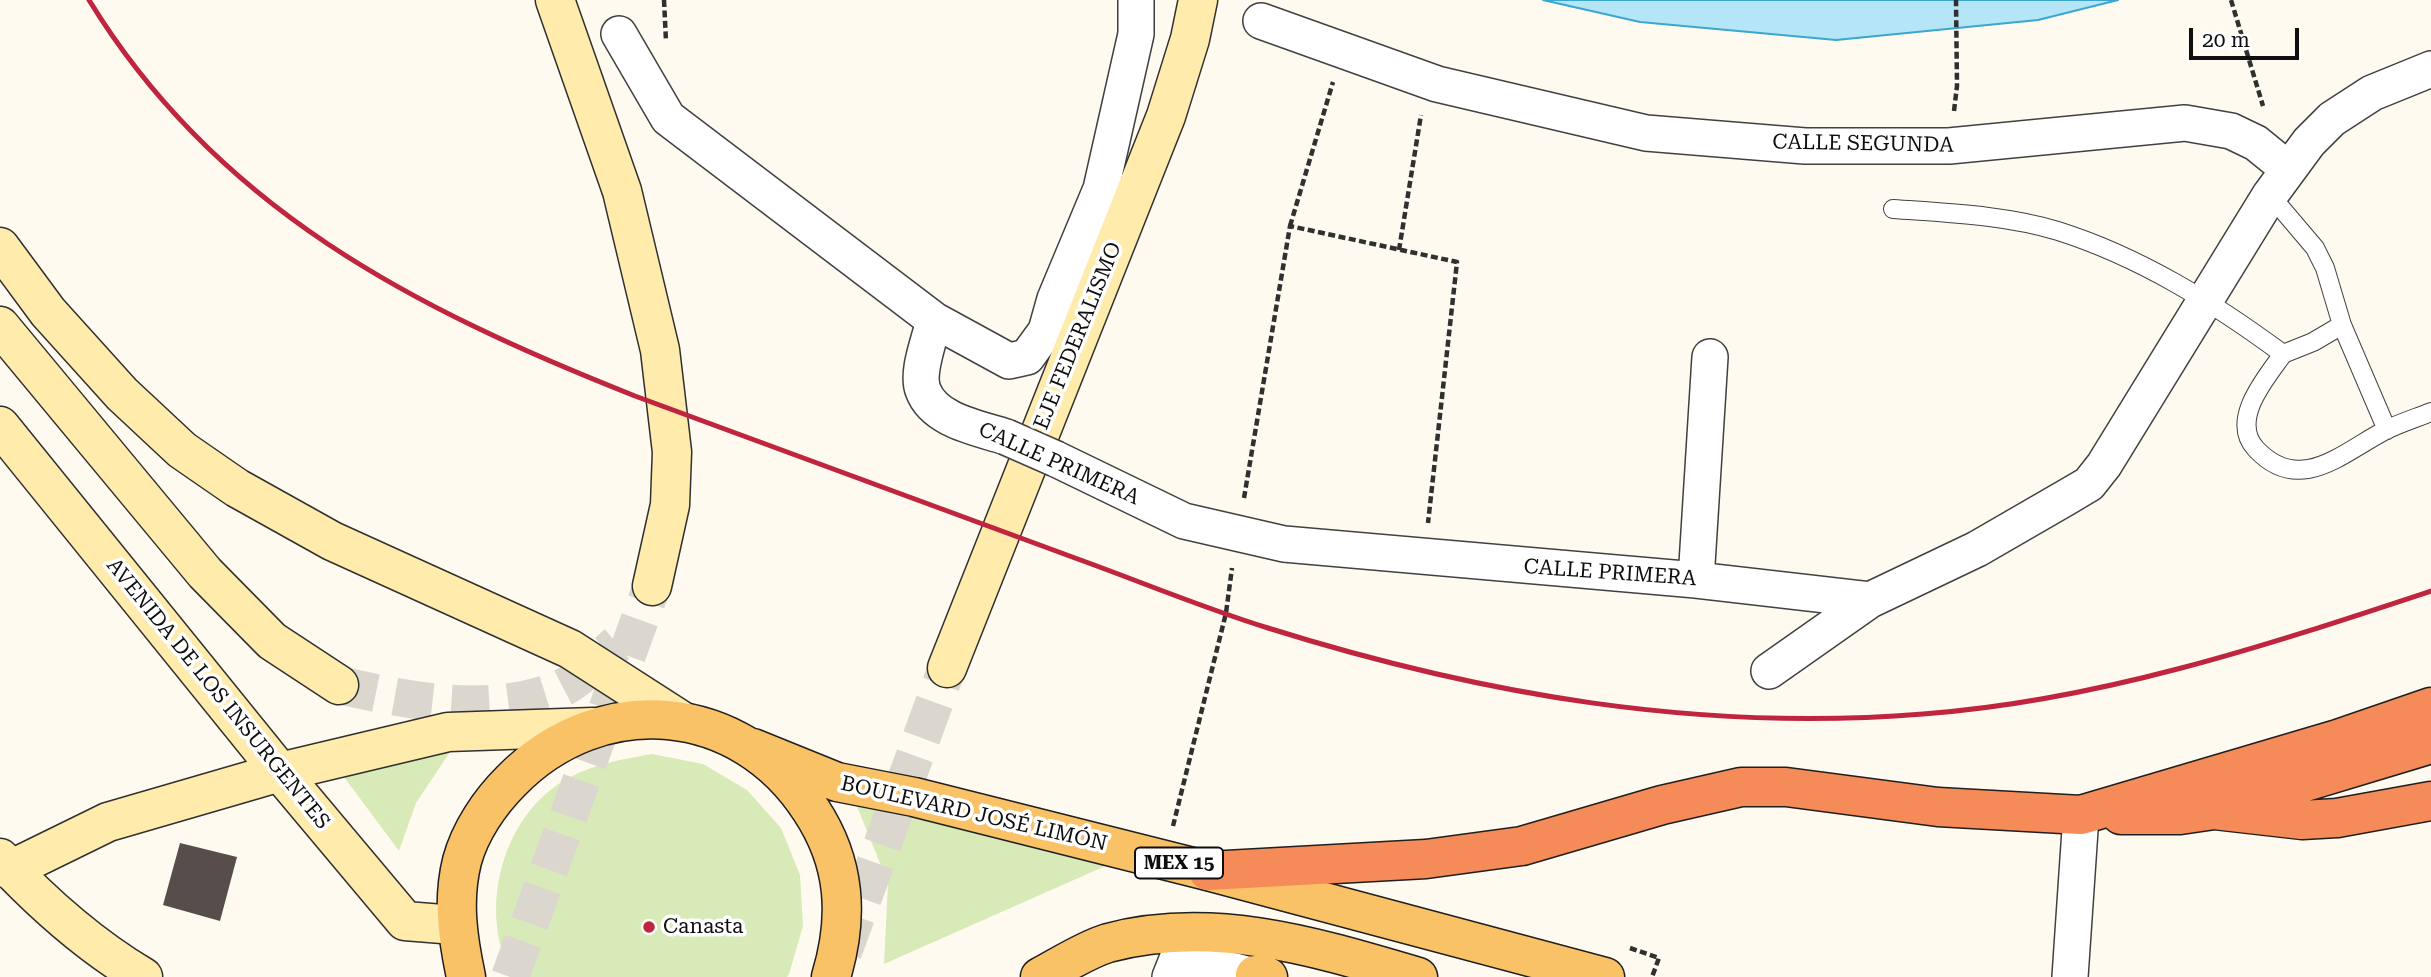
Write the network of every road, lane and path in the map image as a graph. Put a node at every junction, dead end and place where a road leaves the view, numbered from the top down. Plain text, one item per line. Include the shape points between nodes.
1 (555, 0) edge
2 (1136, 0) edge
3 (1198, 0) edge
4 (1956, 0) edge
5 (2231, 0) edge
6 (1261, 22) dead end
7 (619, 34) dead end
8 (1342, 52) junction
9 (2431, 69) edge
10 (1426, 80) junction
11 (1957, 86) dead end
12 (2266, 116) dead end
13 (2279, 182) junction
14 (1893, 209) dead end
15 (1290, 226) junction
16 (0, 247) edge
17 (1399, 250) junction
18 (2205, 301) junction
19 (934, 320) junction
20 (2342, 325) junction
21 (0, 326) edge
22 (2283, 354) junction
23 (1710, 357) dead end
24 (2431, 412) edge
25 (0, 426) edge
26 (2386, 430) junction
27 (1238, 534) junction
28 (1424, 558) junction
29 (1696, 580) junction
30 (652, 586) tunnel mouth
31 (1870, 600) junction
32 (947, 667) tunnel mouth
33 (1769, 671) dead end
34 (339, 685) tunnel mouth
35 (2431, 707) edge
36 (682, 721) junction
37 (593, 727) junction
38 (2431, 744) edge
39 (753, 748) junction
40 (280, 772) junction
41 (2431, 801) edge
42 (2197, 813) junction
43 (2081, 815) junction
44 (1164, 860) junction
45 (4, 869) edge
46 (1208, 870) junction
47 (455, 925) junction
48 (1174, 967) edge
49 (1260, 976) edge
50 (143, 977) edge
51 (466, 977) edge
52 (831, 977) edge
53 (1040, 977) edge
54 (1418, 977) edge
55 (1605, 977) edge
56 (2070, 977) edge

1 - 30 main road via 622,191 660,350 672,452 670,505
2 - 19 street via 1136,34 1101,189 1037,346 1027,357 1009,361
3 - 32 main road, EJE FEDERALISMO via 1166,116
4 - 11 path
5 - 12 path
6 - 8 street, CALLE SEGUNDA
7 - 19 street via 668,118
8 - 10 street, CALLE SEGUNDA
8 - 15 path
9 - 13 street via 2372,93 2332,119
10 - 13 street, CALLE SEGUNDA via 1646,133 1805,146 1949,146 2185,122 2231,131 2256,142
10 - 17 path
13 - 18 street
13 - 20 lane via 2325,268
14 - 18 lane via 2003,220 2057,231 2156,271
15 - 17 path
15 - 27 path
16 - 36 main road via 58,323 122,394 182,450 237,488 332,541 570,649
17 - 28 path via 1457,262
18 - 22 lane
18 - 31 street via 2089,484 1977,550
19 - 27 street, CALLE PRIMERA, bridge via 922,389 934,408 956,421 1056,459 1184,521
20 - 22 lane
20 - 26 lane
21 - 34 main road via 205,573 272,642
22 - 26 lane via 2248,414 2246,429 2250,443 2275,466 2293,471 2311,468
23 - 29 street
24 - 26 lane
25 - 40 main road, AVENIDA DE LOS INSURGENTES
27 - 28 street, CALLE PRIMERA via 1284,544
27 - 44 path via 1226,613
28 - 29 street, CALLE PRIMERA
29 - 31 street, CALLE PRIMERA
31 - 33 street
35 - 43 highway
36 - 37 main road via 637,719
36 - 39 main road via 719,731
37 - 40 main road via 448,732
37 - 47 main road via 535,756 490,802 462,861
38 - 42 highway
39 - 44 main road, BOULEVARD JOSÉ LIMÓN / MEX 15 via 837,782
39 - 52 main road via 795,784 825,831 842,884 842,940
40 - 45 main road via 108,822
40 - 47 main road, AVENIDA DE LOS INSURGENTES via 405,921
41 - 42 highway via 2302,820
42 - 43 highway
43 - 46 highway via 1938,807 1786,787 1741,787 1522,846 1426,859
43 - 56 street
44 - 46 main road, BOULEVARD JOSÉ LIMÓN / MEX 15
45 - 50 main road via 105,953
46 - 55 main road, BOULEVARD JOSÉ LIMÓN / MEX 15
47 - 51 main road
48 - 49 street
53 - 54 main road via 1105,944 1158,933 1205,930 1331,951

